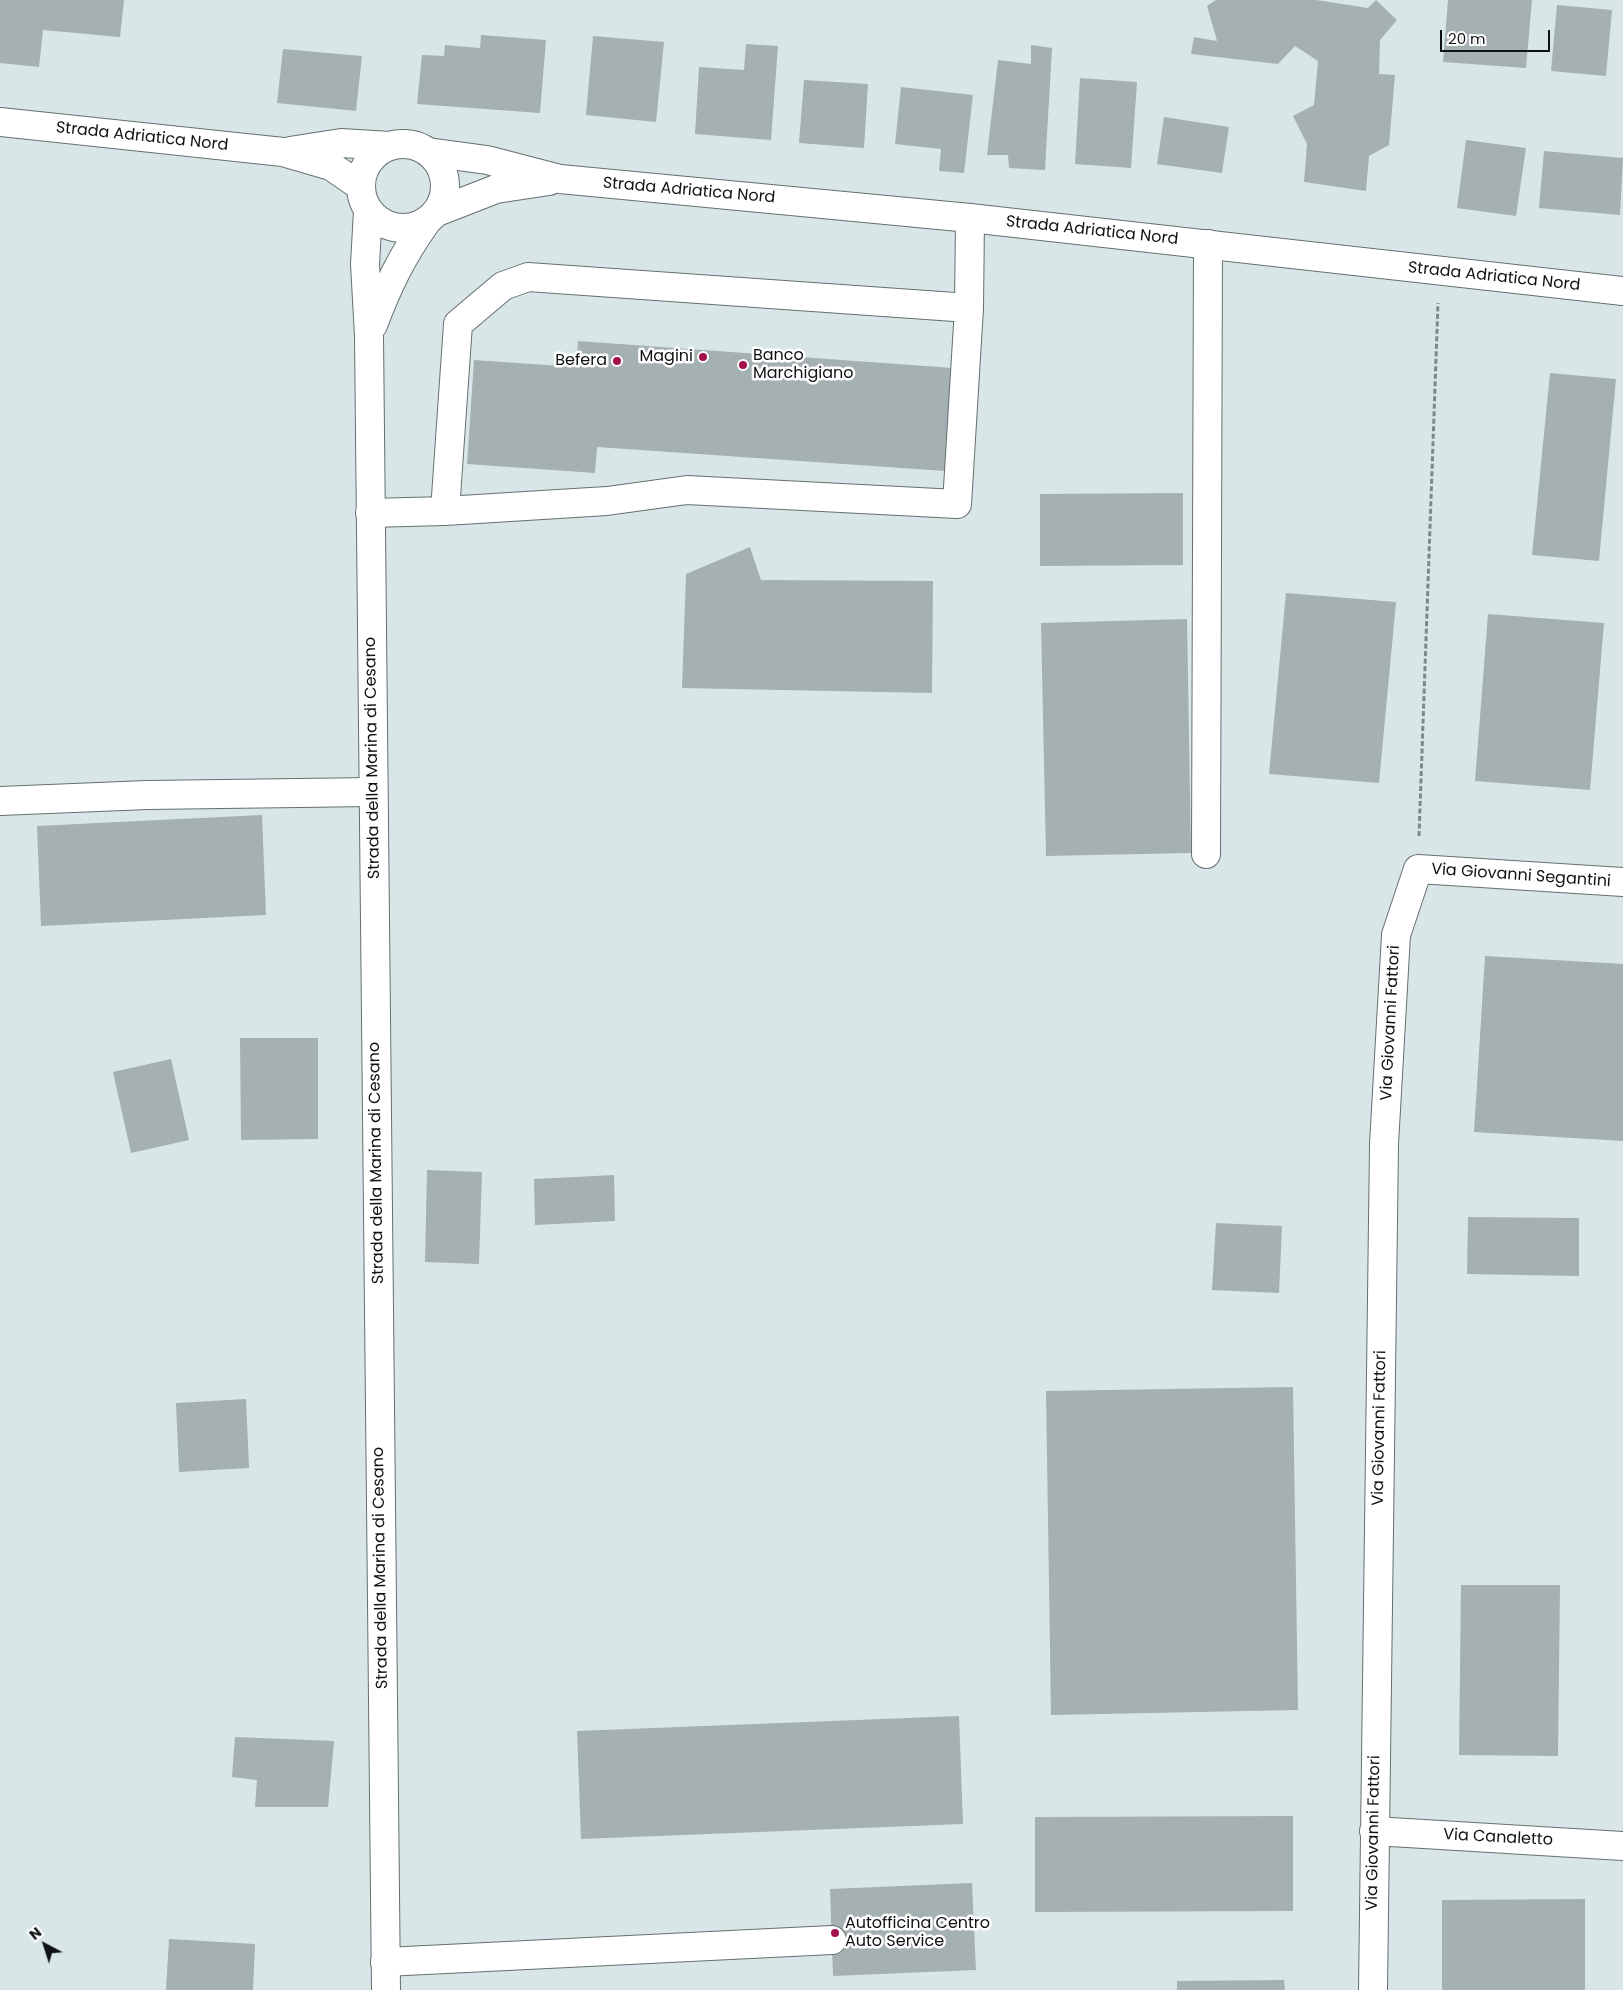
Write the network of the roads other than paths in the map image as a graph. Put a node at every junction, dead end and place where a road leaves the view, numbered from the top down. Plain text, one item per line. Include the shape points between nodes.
1 (0, 122) edge
2 (390, 146) junction
3 (284, 152) junction
4 (428, 152) junction
5 (560, 179) junction
6 (364, 198) junction
7 (432, 217) junction
8 (970, 218) junction
9 (1208, 244) junction
10 (1623, 291) edge
11 (969, 308) junction
12 (369, 336) junction
13 (444, 511) junction
14 (370, 513) junction
15 (373, 792) junction
16 (0, 801) edge
17 (1206, 854) dead end
18 (1418, 869) joint
19 (1623, 882) edge
20 (1374, 1831) junction
21 (1623, 1846) edge
22 (832, 1940) dead end
23 (385, 1962) junction
24 (386, 1990) edge
25 (1373, 1990) edge

1 - 3 main road, Strada Adriatica Nord
2 - 3 main road, Strada Adriatica Nord via 341,142
2 - 4 main road, Strada Adriatica Nord via 416,146
2 - 6 main road via 378,151 362,172
3 - 6 main road, Strada Adriatica Nord via 331,166
4 - 5 main road, Strada Adriatica Nord via 487,160
4 - 7 main road via 438,162 445,187 443,200
5 - 7 main road, Strada Adriatica Nord via 496,189
5 - 8 main road, Strada Adriatica Nord
6 - 7 main road, Strada Adriatica Nord via 377,220 389,227 415,228
6 - 12 main road, Strada della Marina di Cesano
7 - 12 main road, Strada della Marina di Cesano via 408,248 389,283
8 - 9 main road, Strada Adriatica Nord
8 - 11 main road
9 - 10 main road, Strada Adriatica Nord
9 - 17 main road
11 - 13 main road via 957,504 687,490 608,501
11 - 13 main road via 528,277 502,286 458,324
12 - 14 main road, Strada della Marina di Cesano
13 - 14 main road
14 - 15 main road, Strada della Marina di Cesano
15 - 16 main road
15 - 23 main road, Strada della Marina di Cesano
18 - 19 main road, Via Giovanni Segantini
18 - 20 main road, Via Giovanni Fattori via 1396,935 1384,1144
20 - 21 main road, Via Canaletto
20 - 25 main road, Via Giovanni Fattori
22 - 23 main road
23 - 24 main road, Strada della Marina di Cesano

